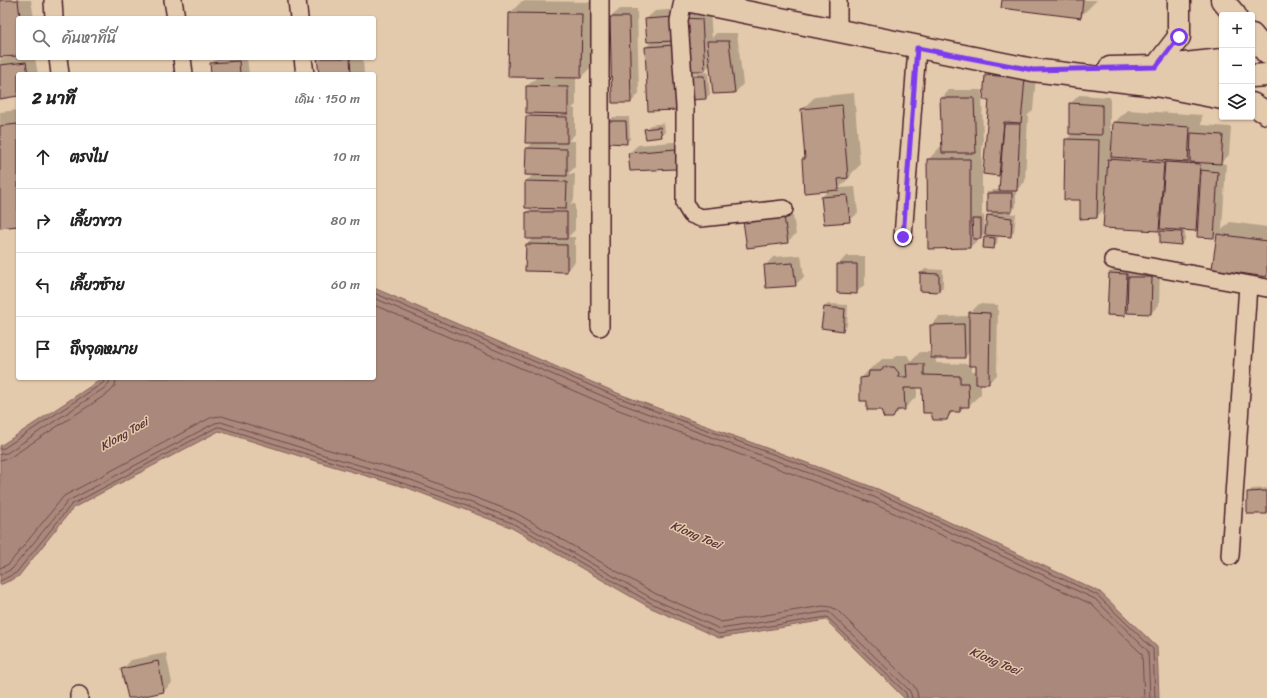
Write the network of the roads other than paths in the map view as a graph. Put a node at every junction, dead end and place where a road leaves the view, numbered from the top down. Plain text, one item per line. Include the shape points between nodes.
1 (53, 0) edge
2 (173, 0) edge
3 (297, 0) edge
4 (600, 0) edge
5 (683, 0) edge
6 (686, 0) edge
7 (838, 0) edge
8 (1179, 0) edge
9 (1222, 0) edge
10 (1232, 12) edge
11 (54, 16) edge
12 (176, 16) edge
13 (299, 16) edge
14 (838, 31) junction
15 (1255, 40) edge
16 (917, 48) junction
17 (1267, 54) edge
18 (1255, 56) edge
19 (58, 60) edge
20 (182, 60) edge
21 (303, 60) edge
22 (1219, 61) edge
23 (60, 72) edge
24 (184, 72) edge
25 (305, 72) edge
26 (1267, 75) edge
27 (1156, 76) junction
28 (1255, 76) edge
29 (1219, 79) edge
30 (1219, 97) edge
31 (1255, 106) edge
32 (1267, 113) edge
33 (784, 209) dead end
34 (903, 237) dead end
35 (1113, 260) dead end
36 (1248, 285) junction
37 (1267, 288) edge
38 (600, 326) dead end
39 (1230, 556) dead end

1 - 11 street
2 - 12 street
3 - 13 street
4 - 38 street
5 - 33 street via 679,20 685,107 685,204 691,214 701,218
6 - 14 street
7 - 14 street
8 - 27 street via 1179,37
9 - 10 street
14 - 16 street
15 - 17 street
16 - 27 street via 1033,70
16 - 34 street
17 - 18 street
19 - 23 street
20 - 24 street
21 - 25 street
22 - 27 street
26 - 28 street
27 - 29 street
27 - 30 street
31 - 32 street
35 - 36 street
36 - 37 street
36 - 39 street

